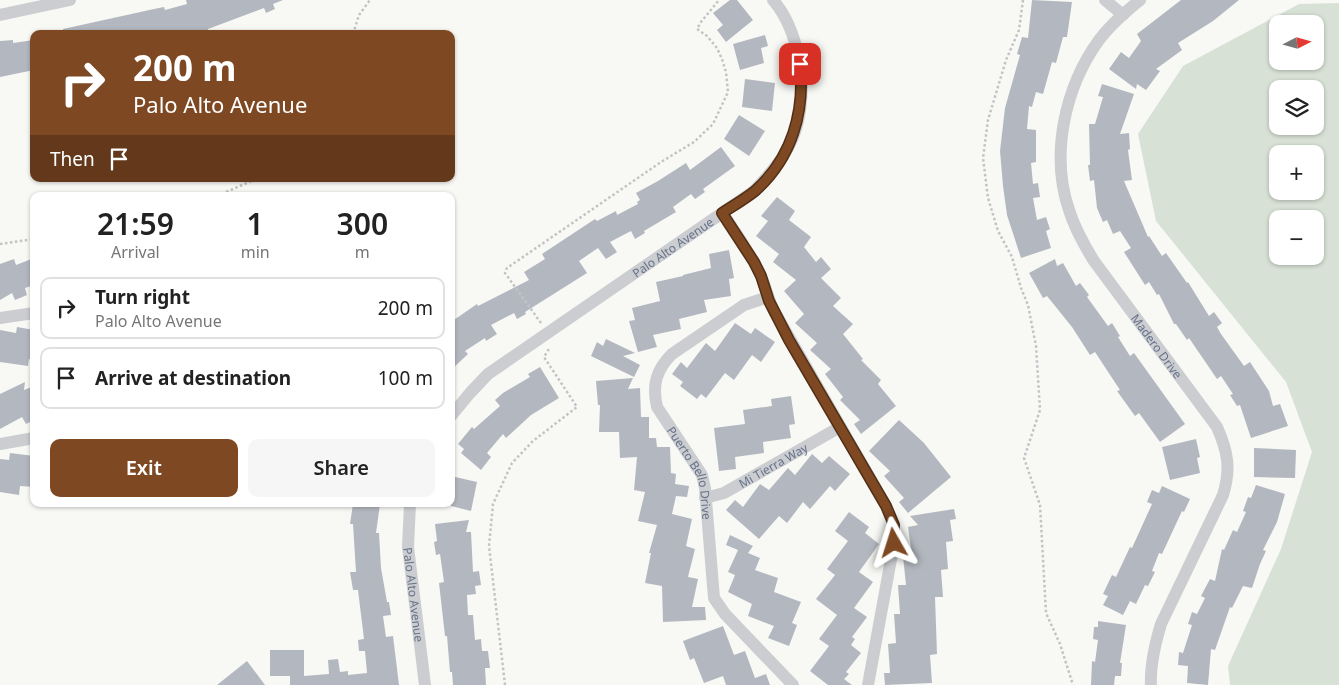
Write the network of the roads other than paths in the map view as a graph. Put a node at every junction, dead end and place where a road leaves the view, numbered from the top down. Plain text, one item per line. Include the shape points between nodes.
1 (70, 0) edge
2 (773, 0) edge
3 (1105, 0) edge
4 (1140, 0) edge
5 (12, 6) edge
6 (0, 15) edge
7 (1123, 15) junction
8 (722, 213) junction
9 (768, 298) junction
10 (30, 313) edge
11 (0, 318) edge
12 (455, 411) edge
13 (840, 427) junction
14 (30, 439) edge
15 (0, 444) edge
16 (705, 498) junction
17 (410, 507) edge
18 (425, 685) edge
19 (793, 685) edge
20 (868, 685) edge
21 (1150, 685) edge

1 - 5 street
2 - 8 street, Palo Alto Avenue via 798,51 801,99 797,124 790,145 768,177
3 - 7 street
4 - 7 street, Madero Drive
5 - 6 street
7 - 21 street, Madero Drive via 1099,40 1086,60 1068,105 1062,131 1061,161 1068,209 1094,261 1217,426 1228,461 1228,479 1223,495 1161,624
8 - 9 street via 754,262
8 - 12 street, Palo Alto Avenue via 488,374
9 - 13 street
9 - 16 street, Puerto Bello Drive via 744,305 672,354 663,363 654,384 657,407 702,475
10 - 11 street
13 - 16 street, Mi Tierra Way via 724,494
13 - 20 street via 894,525 894,543
14 - 15 street
16 - 19 street, Puerto Bello Drive via 714,598 725,614
17 - 18 street, Palo Alto Avenue via 408,547

